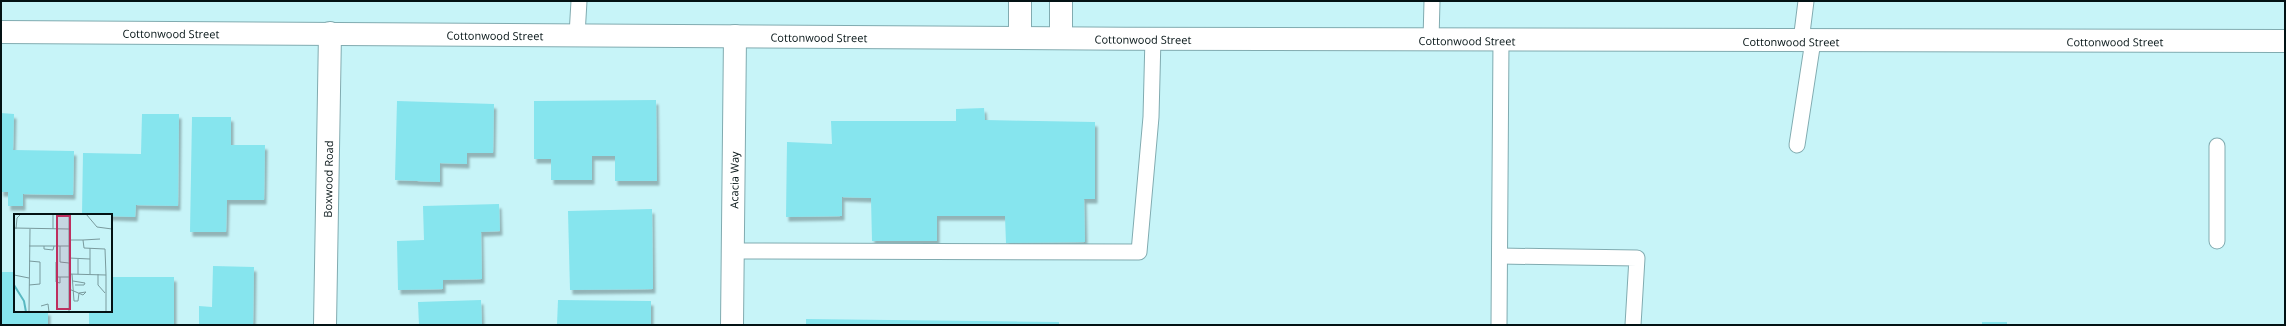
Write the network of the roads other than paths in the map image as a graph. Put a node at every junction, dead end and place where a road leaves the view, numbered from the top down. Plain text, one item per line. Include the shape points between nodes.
1 (579, 1) edge
2 (1020, 1) edge
3 (1061, 1) edge
4 (1432, 1) edge
5 (1806, 1) edge
6 (1, 32) edge
7 (330, 34) junction
8 (577, 35) junction
9 (735, 36) junction
10 (1153, 37) junction
11 (1020, 38) junction
12 (1061, 38) junction
13 (1431, 40) junction
14 (1501, 40) junction
15 (1807, 41) junction
16 (2285, 41) edge
17 (1797, 145) dead end
18 (2217, 146) dead end
19 (2217, 241) dead end
20 (732, 251) junction
21 (1500, 256) junction
22 (325, 325) edge
23 (732, 325) edge
24 (1499, 325) edge
25 (1633, 325) edge

1 - 8 lane
2 - 11 street
3 - 12 street
4 - 13 lane
5 - 15 lane
6 - 7 street, Cottonwood Street
7 - 8 street, Cottonwood Street
7 - 22 street, Boxwood Road
8 - 9 street, Cottonwood Street
9 - 11 street, Cottonwood Street
9 - 20 street, Acacia Way
10 - 12 street, Cottonwood Street
10 - 13 street, Cottonwood Street
10 - 20 lane via 1151,117 1139,252
11 - 12 street, Cottonwood Street
13 - 14 street, Cottonwood Street
14 - 15 street, Cottonwood Street
14 - 21 lane
15 - 16 street, Cottonwood Street
15 - 17 lane
18 - 19 lane
20 - 23 street, Acacia Way
21 - 24 lane
21 - 25 lane via 1637,258

